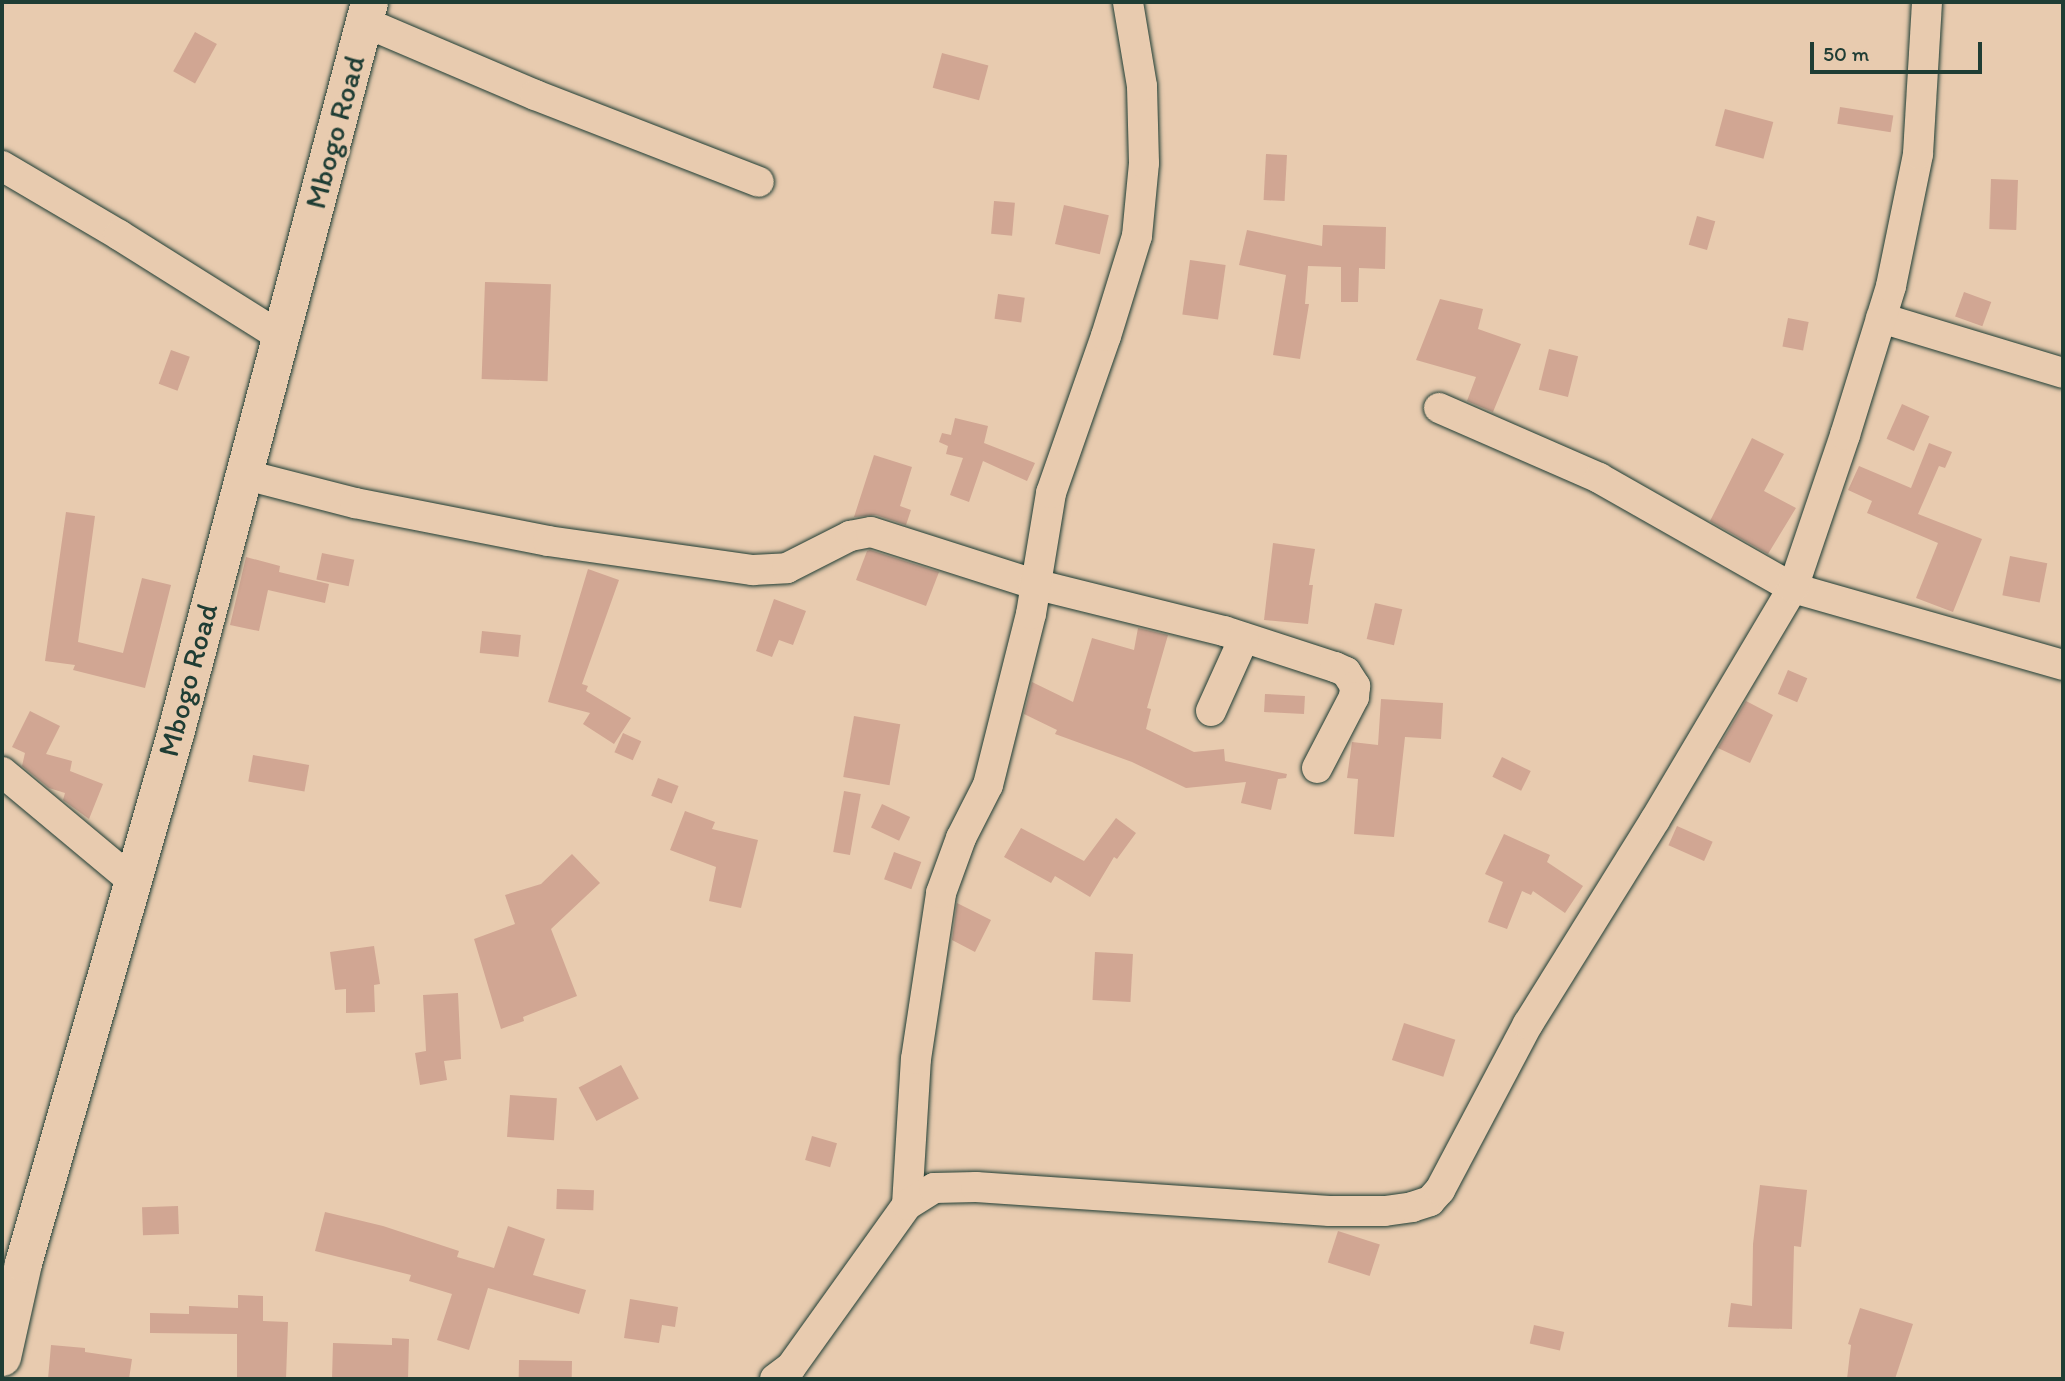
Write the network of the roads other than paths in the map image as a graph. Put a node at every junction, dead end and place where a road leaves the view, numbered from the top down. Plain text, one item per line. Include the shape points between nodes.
1 (1128, 2) edge
2 (1927, 2) edge
3 (367, 12) edge
4 (2, 166) edge
5 (759, 182) dead end
6 (1881, 318) junction
7 (279, 336) junction
8 (2063, 373) edge
9 (1439, 408) dead end
10 (242, 474) junction
11 (1034, 584) junction
12 (1793, 588) junction
13 (1244, 638) junction
14 (2063, 665) edge
15 (1212, 711) dead end
16 (1317, 768) dead end
17 (2, 772) edge
18 (133, 881) junction
19 (906, 1205) junction
20 (2, 1357) edge
21 (775, 1379) edge

1 - 11 street via 1142,86 1144,163 1137,236 1051,493
2 - 6 street via 1918,154
3 - 5 street via 535,95
3 - 7 main road, Mbogo Road
4 - 7 street
6 - 8 street
6 - 12 street
7 - 10 main road, Mbogo Road
9 - 12 street via 1599,478
10 - 11 street via 355,503 548,541 753,570 787,568 850,536 871,532
10 - 18 main road, Mbogo Road
11 - 13 street
11 - 19 street via 1031,614 988,785 961,838 941,893 916,1059
12 - 14 street
12 - 19 street via 1528,1024 1430,1201 1385,1211 1329,1211 976,1187 934,1188
13 - 15 street
13 - 16 street via 1335,667 1346,672 1355,686 1354,697
17 - 18 street
18 - 20 main road, Mbogo Road via 23,1263
19 - 21 street via 791,1367

